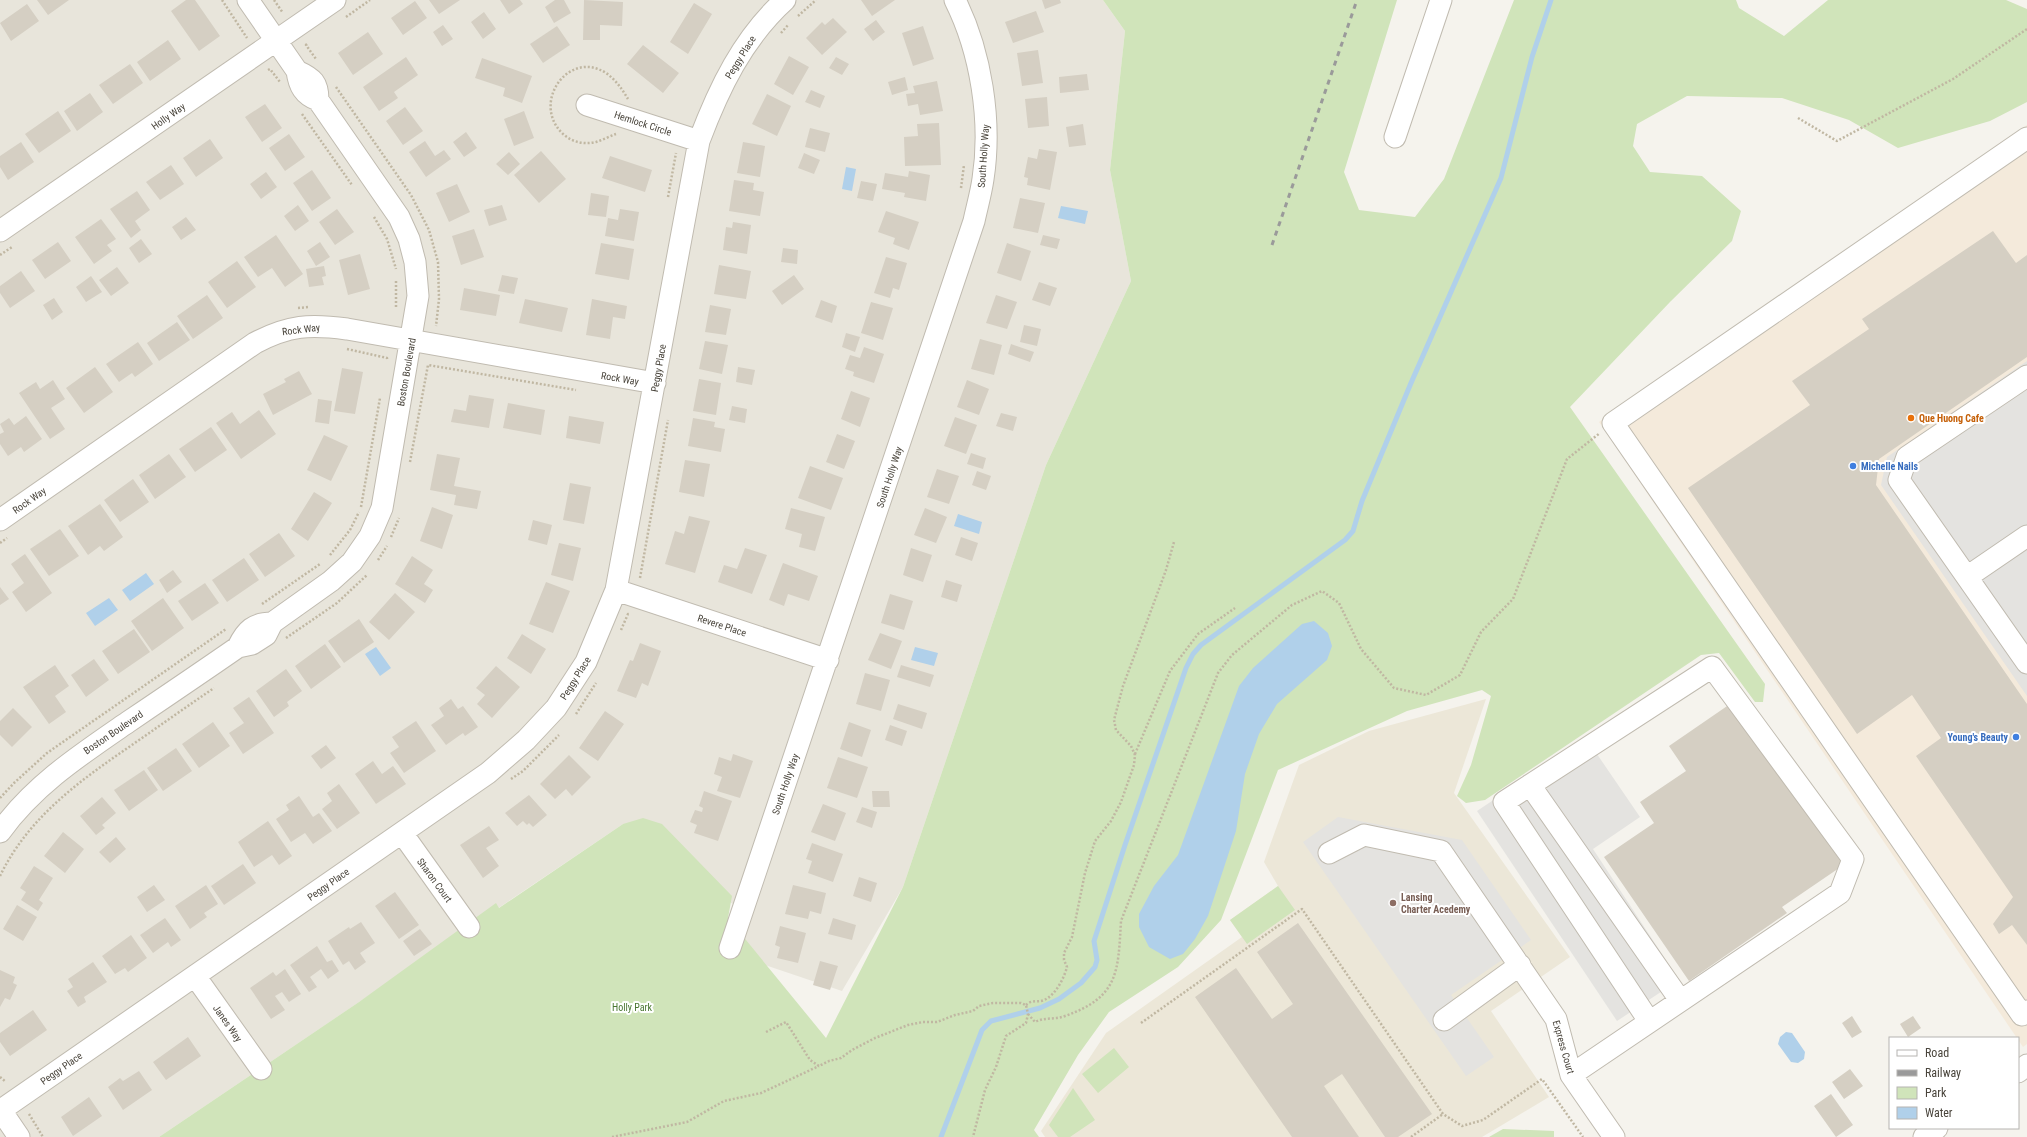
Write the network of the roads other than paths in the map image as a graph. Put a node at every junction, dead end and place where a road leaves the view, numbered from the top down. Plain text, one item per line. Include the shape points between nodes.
1 (248, 0) edge
2 (785, 0) edge
3 (955, 0) edge
4 (1441, 0) edge
5 (340, 9) edge
6 (276, 41) junction
7 (587, 105) dead end
8 (1395, 137) dead end
9 (2027, 138) edge
10 (699, 141) junction
11 (6, 239) edge
12 (411, 341) junction
13 (2027, 376) edge
14 (655, 384) junction
15 (6, 527) edge
16 (2027, 536) edge
17 (1967, 577) junction
18 (616, 590) junction
19 (828, 660) junction
20 (2027, 663) edge
21 (1530, 785) junction
22 (0, 832) edge
23 (402, 833) junction
24 (1329, 853) dead end
25 (469, 927) dead end
26 (730, 948) dead end
27 (1517, 961) junction
28 (195, 976) junction
29 (1680, 1000) junction
30 (2025, 1016) edge
31 (1444, 1020) dead end
32 (1649, 1021) junction
33 (2027, 1065) edge
34 (261, 1069) dead end
35 (2019, 1071) edge
36 (1571, 1075) junction
37 (0, 1109) edge
38 (1936, 1129) edge
39 (19, 1137) edge
40 (1614, 1137) edge
41 (1924, 1137) edge

1 - 6 street, Boston Boulevard
2 - 10 street, Peggy Place via 749,40 728,74
3 - 19 street, South Holly Way via 978,60 986,119 983,177 974,220
4 - 8 street
5 - 6 street, Holly Way
6 - 11 street, Holly Way
6 - 12 street, Boston Boulevard via 297,71 298,84 307,96 318,100 384,194 409,239 415,262 418,296
7 - 10 street, Hemlock Circle
9 - 30 street via 1613,423
10 - 14 street, Peggy Place
12 - 14 street, Rock Way
12 - 15 street, Rock Way via 320,326 276,332 255,343
12 - 22 street, Boston Boulevard via 382,508 370,536 352,562 331,581 272,622 259,623 244,634 238,646 77,757 44,783 16,811
13 - 17 street via 1906,456 1899,480
14 - 18 street, Peggy Place
16 - 17 street
17 - 20 street
18 - 19 street, Revere Place
18 - 23 street, Peggy Place via 586,662 556,708 526,740 488,773
19 - 26 street, South Holly Way
21 - 29 street
21 - 29 street via 1712,667 1852,859 1840,893
21 - 32 street via 1504,802
23 - 25 street, Sharon Court
23 - 28 street, Peggy Place
24 - 27 street, Express Court via 1364,836 1442,851
27 - 31 street
27 - 36 street, Express Court via 1556,1019
28 - 34 street, Janes Way
28 - 37 street, Peggy Place
29 - 32 street
32 - 36 street
33 - 35 street
36 - 40 street, Express Court
37 - 39 street
38 - 41 street

